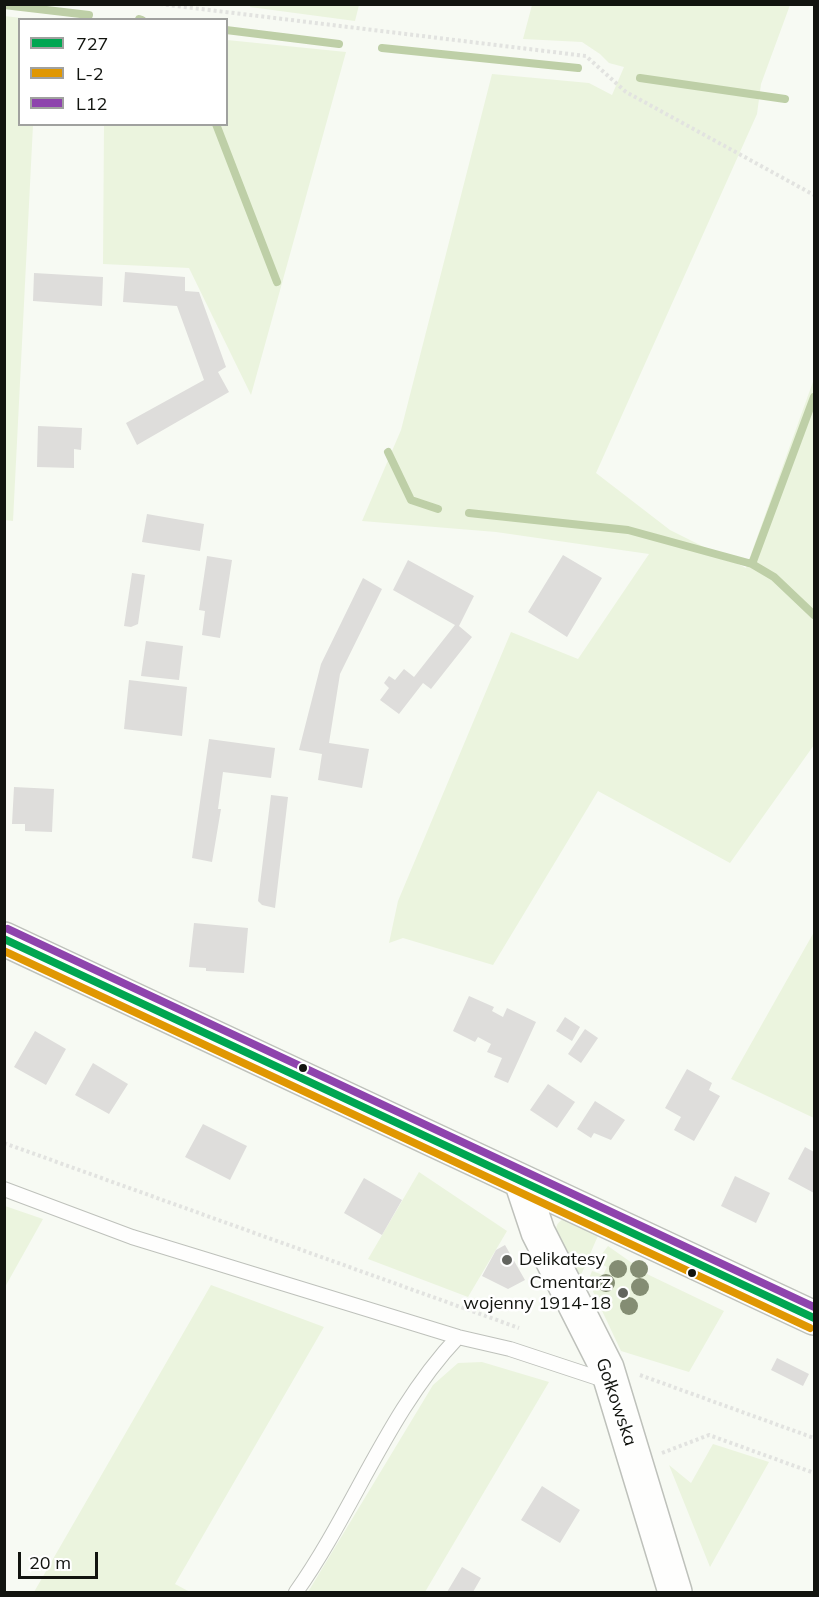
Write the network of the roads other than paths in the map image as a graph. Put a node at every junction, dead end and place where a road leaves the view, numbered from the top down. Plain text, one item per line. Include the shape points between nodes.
1 (4, 939) edge
2 (522, 1180) junction
3 (4, 1189) edge
4 (814, 1318) edge
5 (458, 1337) junction
6 (608, 1372) junction
7 (296, 1593) edge
8 (675, 1593) edge

1 - 2 street
2 - 4 street
2 - 6 street, Gołkowska via 538,1232
3 - 5 lane via 132,1237
5 - 6 lane
5 - 7 lane via 433,1363 390,1430
6 - 8 street, Gołkowska

